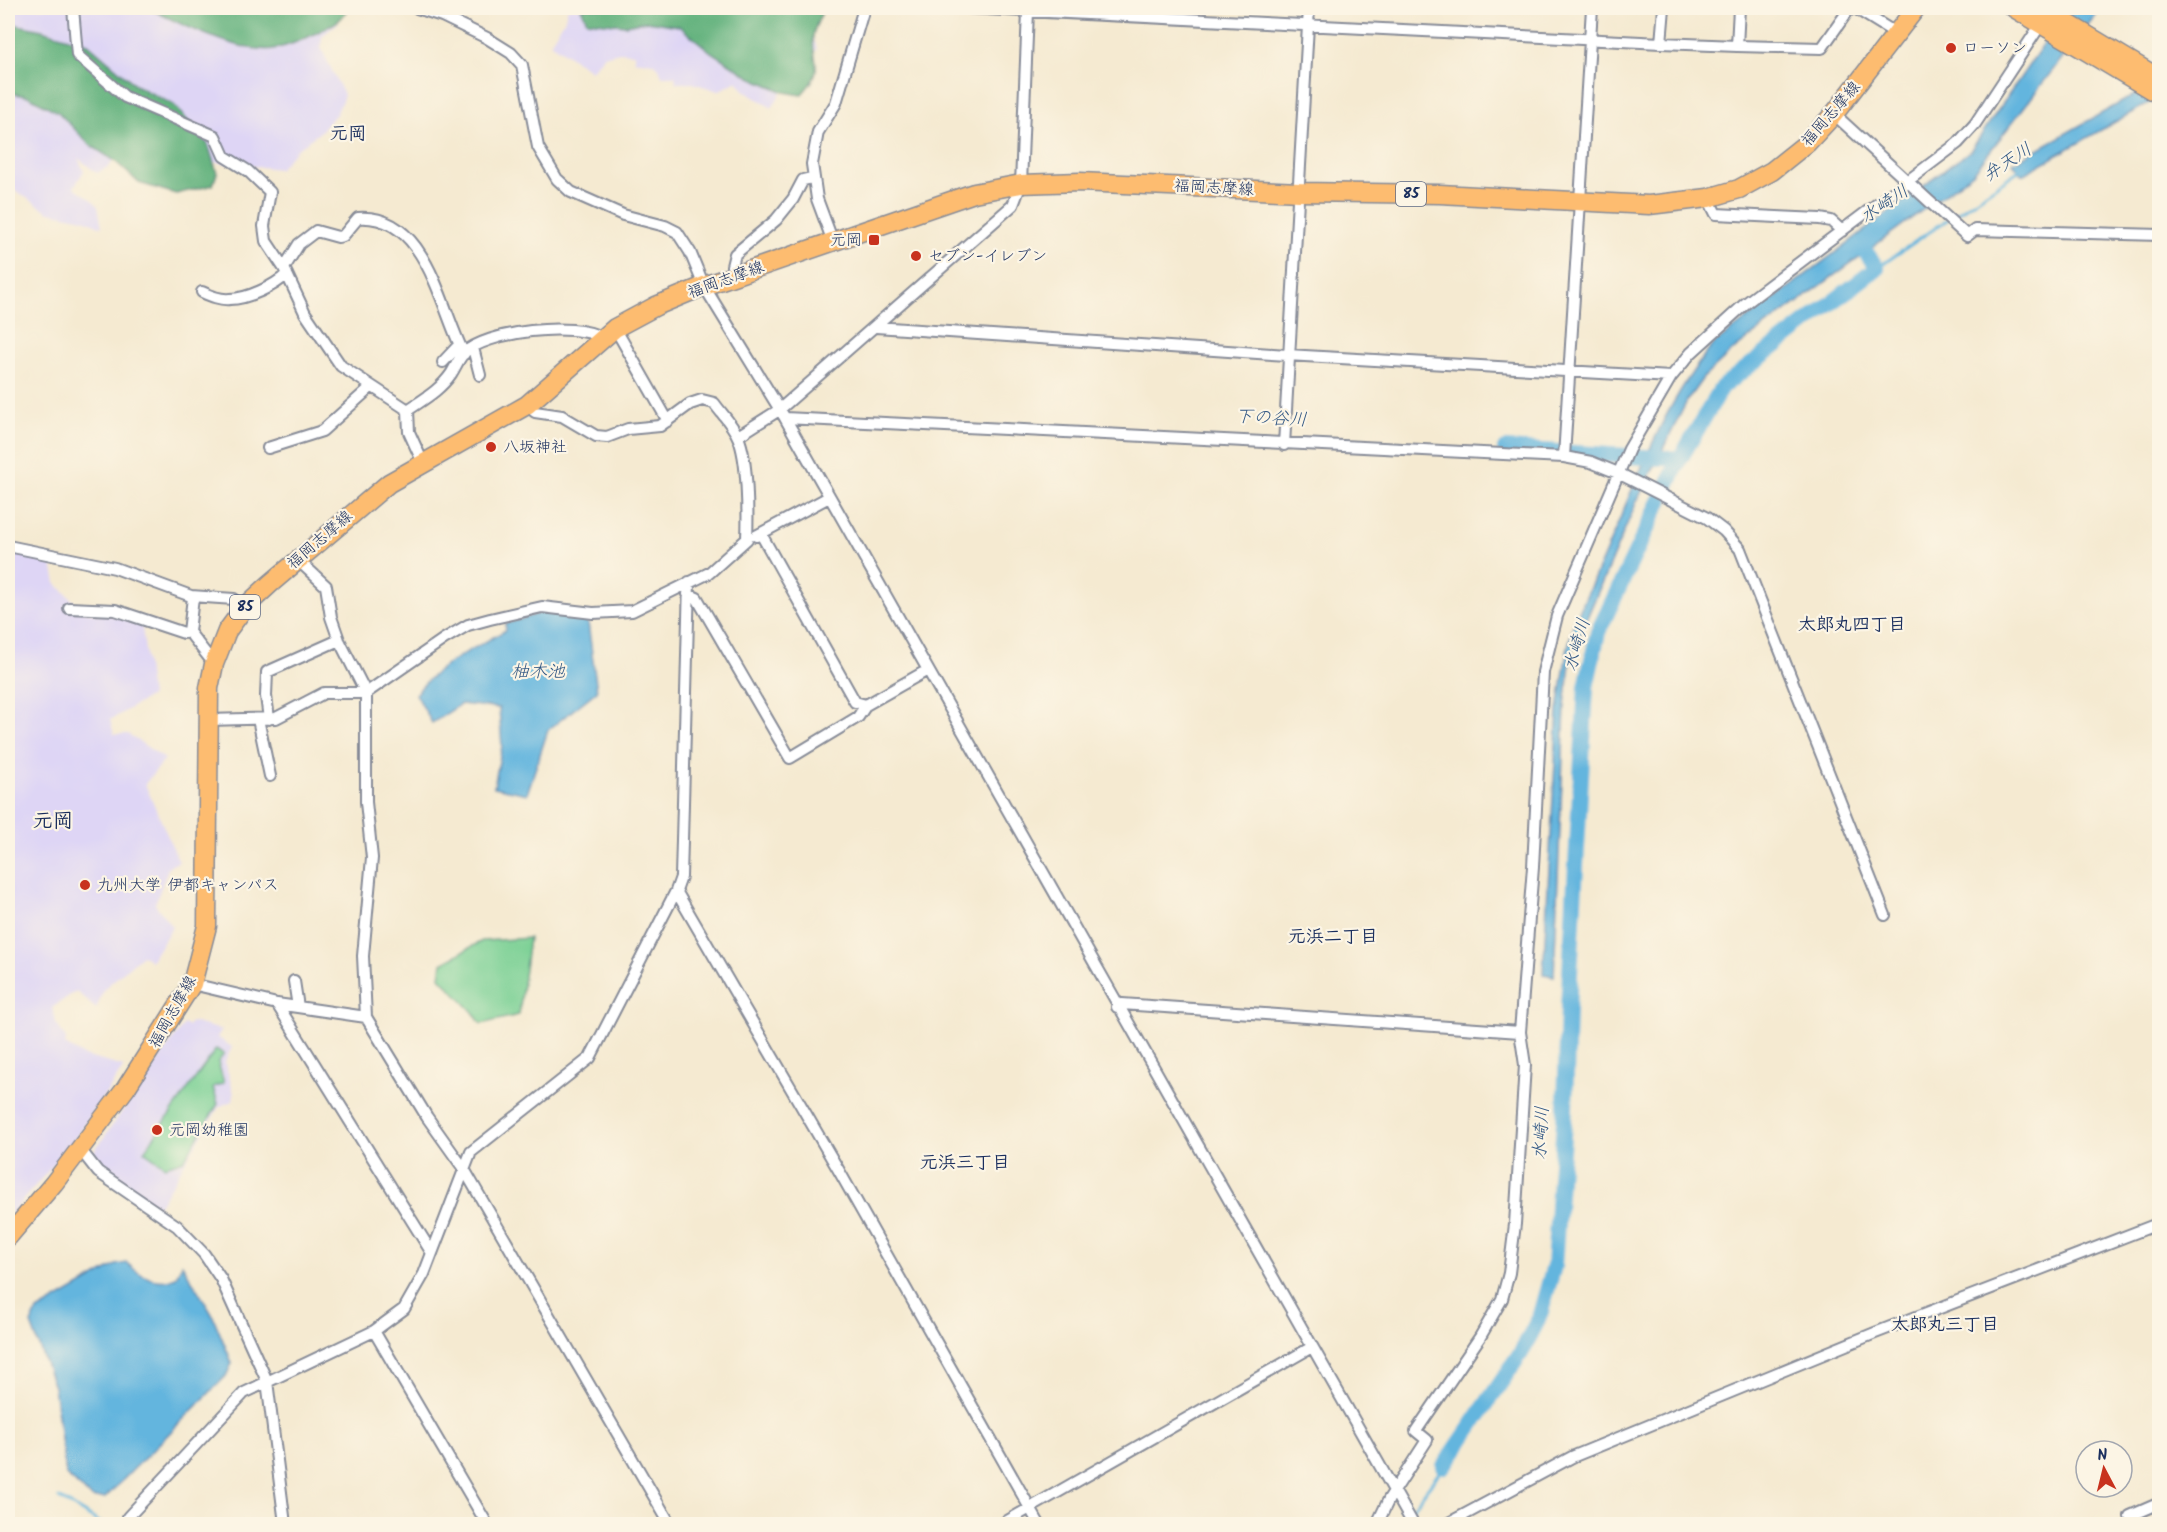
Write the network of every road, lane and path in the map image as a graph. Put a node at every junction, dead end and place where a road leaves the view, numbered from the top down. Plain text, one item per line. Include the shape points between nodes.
1 (73, 8) edge
2 (417, 8) edge
3 (864, 8) edge
4 (967, 8) edge
5 (1309, 8) edge
6 (1593, 8) edge
7 (1664, 8) edge
8 (1739, 8) edge
9 (1850, 8) edge
10 (1856, 8) edge
11 (1916, 8) edge
12 (2014, 8) edge
13 (1028, 10) junction
14 (2049, 16) edge
15 (1307, 25) junction
16 (1897, 34) junction
17 (1591, 40) junction
18 (1661, 43) junction
19 (1737, 46) junction
20 (2155, 84) edge
21 (1834, 114) junction
22 (812, 178) junction
23 (1906, 182) junction
24 (1021, 184) junction
25 (1299, 192) junction
26 (1708, 198) junction
27 (1581, 201) junction
28 (1842, 231) junction
29 (2160, 235) edge
30 (834, 242) junction
31 (286, 271) junction
32 (735, 276) junction
33 (704, 286) junction
34 (202, 292) dead end
35 (876, 327) junction
36 (609, 333) junction
37 (465, 349) junction
38 (1287, 356) junction
39 (443, 362) dead end
40 (1571, 372) junction
41 (480, 375) dead end
42 (1671, 377) junction
43 (370, 387) junction
44 (527, 405) junction
45 (408, 410) junction
46 (782, 414) junction
47 (668, 421) junction
48 (738, 436) junction
49 (1284, 445) junction
50 (268, 448) dead end
51 (1564, 453) junction
52 (423, 463) junction
53 (1621, 475) junction
54 (829, 497) junction
55 (761, 534) junction
56 (747, 539) junction
57 (8, 546) edge
58 (298, 560) junction
59 (688, 588) junction
60 (193, 597) junction
61 (69, 608) dead end
62 (244, 608) junction
63 (189, 632) junction
64 (339, 640) junction
65 (214, 664) junction
66 (926, 670) junction
67 (366, 693) junction
68 (866, 705) junction
69 (264, 719) junction
70 (208, 720) junction
71 (270, 776) dead end
72 (676, 891) junction
73 (1885, 915) dead end
74 (294, 981) dead end
75 (192, 984) junction
76 (278, 1004) junction
77 (1117, 1007) junction
78 (298, 1008) junction
79 (366, 1017) junction
80 (1520, 1032) junction
81 (80, 1149) junction
82 (464, 1169) junction
83 (2160, 1223) edge
84 (8, 1237) edge
85 (432, 1253) junction
86 (374, 1331) junction
87 (1312, 1347) junction
88 (267, 1381) junction
89 (1394, 1492) junction
90 (2160, 1503) edge
91 (1030, 1509) junction
92 (2130, 1516) dead end
93 (127, 1521) edge
94 (285, 1524) edge
95 (487, 1524) edge
96 (670, 1524) edge
97 (1002, 1524) edge
98 (1039, 1524) edge
99 (1377, 1524) edge
100 (1413, 1524) edge
101 (1447, 1524) edge

1 - 31 street via 77,55 125,97 215,136 224,156 270,192 264,226 266,241
2 - 33 street via 442,16 511,53 522,65 538,147 557,179 571,192 596,205 677,232
3 - 22 street via 836,103 818,132
4 - 13 street
5 - 15 street
6 - 17 street
7 - 18 street
8 - 19 street
9 - 19 street via 1822,48
10 - 16 street
11 - 16 main road, 福岡志摩線 / 85
12 - 14 main road
13 - 15 street
13 - 24 street
14 - 20 main road
14 - 23 street via 1975,124 1958,143
15 - 17 street
15 - 25 street
16 - 21 main road, 福岡志摩線 / 85
17 - 18 street
17 - 27 street
18 - 19 street
21 - 23 street
21 - 26 main road, 福岡志摩線 / 85 via 1808,143 1772,171 1739,189
22 - 30 street
22 - 32 street via 803,180 776,220 735,254
23 - 28 street
23 - 29 street via 1967,236 1975,230
24 - 25 main road, 福岡志摩線 / 85 via 1080,182
24 - 30 main road, 福岡志摩線 / 85 via 974,193
24 - 35 street via 1013,205
25 - 27 main road, 福岡志摩線 / 85
25 - 38 street
26 - 27 main road, 福岡志摩線 / 85 via 1649,205
26 - 28 street via 1716,214 1820,219 1831,221
27 - 40 street
28 - 42 street via 1746,303 1690,353
30 - 32 main road, 福岡志摩線 / 85
31 - 34 street via 281,280 234,299
31 - 37 street via 299,244 316,231 343,236 358,218 366,217 396,225 433,275
31 - 43 street via 305,313 332,354 341,366
32 - 33 main road, 福岡志摩線 / 85
33 - 36 main road, 福岡志摩線 / 85 via 656,306
33 - 46 street
35 - 38 street
35 - 46 street
36 - 37 street via 540,331 498,337
36 - 44 main road, 福岡志摩線 / 85
36 - 47 street
37 - 39 street
37 - 41 street
37 - 45 street via 450,375 432,394
38 - 40 street
38 - 49 street
40 - 42 street
40 - 51 street
42 - 53 street via 1629,449
43 - 45 street
43 - 50 street via 322,431
44 - 47 street via 535,412 562,416 596,436 660,426
44 - 52 main road, 福岡志摩線 / 85
45 - 52 street via 409,432
46 - 48 street
46 - 49 street
46 - 54 street
47 - 48 street via 702,400 714,403
48 - 56 street
49 - 51 street
51 - 53 street
52 - 58 main road, 福岡志摩線 / 85 via 365,501
53 - 73 street via 1707,518 1740,549
53 - 80 street via 1557,616 1547,648 1540,699 1533,867
54 - 55 street
54 - 66 street
55 - 56 street
55 - 68 street via 855,702
56 - 59 street
57 - 60 street via 116,568
58 - 62 main road, 福岡志摩線 / 85
58 - 64 street via 326,586
59 - 67 street via 632,611 593,613 542,607 468,625
59 - 68 street via 790,758 858,717
59 - 72 street via 681,877
60 - 62 street via 234,599
60 - 63 street
61 - 63 street via 115,610
62 - 65 main road, 福岡志摩線 / 85 via 227,631
63 - 65 street
64 - 67 street
64 - 69 street via 267,672
65 - 70 main road, 福岡志摩線 / 85
66 - 68 street
66 - 77 street
67 - 69 street via 324,693 295,710
67 - 79 street via 366,802 372,866 363,956
69 - 70 street
69 - 71 street
70 - 75 main road, 福岡志摩線 / 85 via 207,926
72 - 82 street via 590,1058 471,1152
72 - 91 street
74 - 78 street
75 - 76 street
75 - 81 main road, 福岡志摩線 / 85 via 126,1088
76 - 78 street
76 - 85 street
77 - 80 street via 1122,1004
77 - 87 street
78 - 79 street
79 - 82 street
80 - 89 street via 1525,1065 1515,1224 1502,1299 1416,1431 1428,1440
81 - 84 main road, 福岡志摩線 / 85
81 - 88 street via 98,1172 177,1226 204,1254 221,1279
82 - 85 street
82 - 96 street
83 - 101 street via 1875,1333 1572,1457
85 - 86 street via 404,1309
86 - 88 street
86 - 95 street
87 - 89 street
87 - 91 street
88 - 93 street via 244,1392
88 - 94 street
89 - 99 street
89 - 100 street
90 - 92 street
91 - 97 street
91 - 98 street

